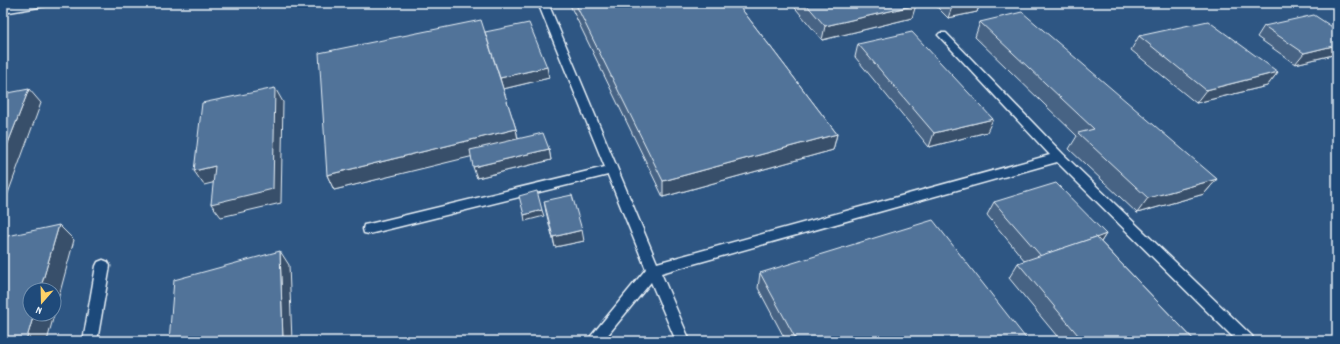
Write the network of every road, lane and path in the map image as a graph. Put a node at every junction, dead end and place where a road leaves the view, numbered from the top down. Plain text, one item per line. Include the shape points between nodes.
1 (45, 3) edge
2 (543, 3) edge
3 (3, 10) edge
4 (943, 35) dead end
5 (1059, 157) junction
6 (612, 170) junction
7 (369, 229) dead end
8 (103, 266) dead end
9 (653, 270) junction
10 (90, 341) edge
11 (594, 341) edge
12 (683, 341) edge
13 (1248, 341) edge

1 - 3 lane
2 - 6 lane
4 - 5 lane
5 - 9 lane
5 - 13 lane
6 - 7 lane
6 - 9 lane
8 - 10 lane
9 - 11 lane
9 - 12 lane

